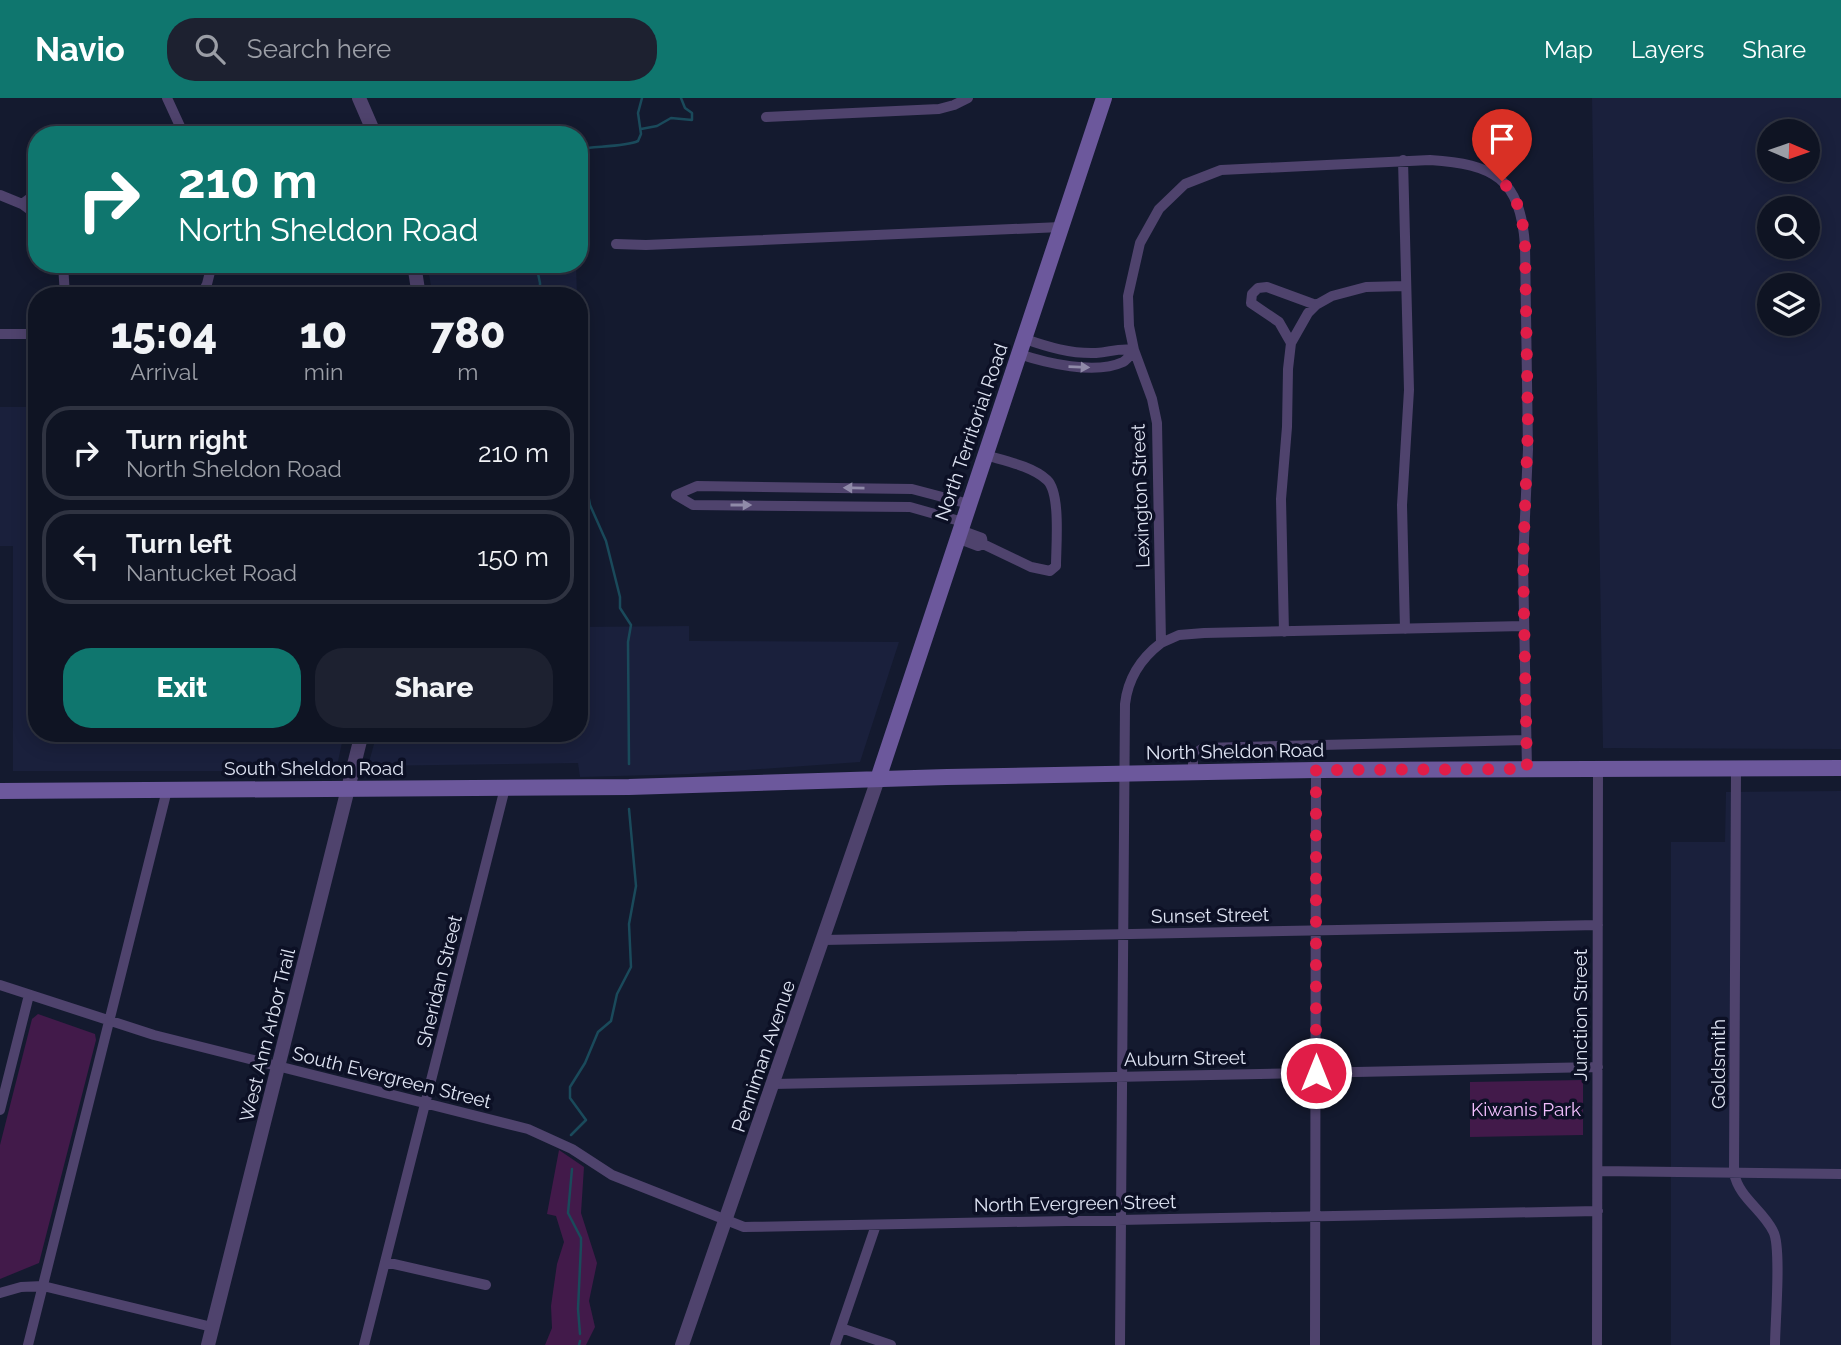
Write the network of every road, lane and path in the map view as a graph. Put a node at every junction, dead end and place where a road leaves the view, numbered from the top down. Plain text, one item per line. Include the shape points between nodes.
1 (167, 98) edge
2 (359, 98) edge
3 (968, 98) edge
4 (1094, 98) edge
5 (1103, 98) edge
6 (766, 117) dead end
7 (180, 126) edge
8 (371, 126) edge
9 (1403, 160) junction
10 (0, 195) edge
11 (28, 200) edge
12 (22, 204) junction
13 (28, 208) edge
14 (1061, 227) junction
15 (616, 244) dead end
16 (1406, 286) junction
17 (1316, 304) junction
18 (0, 334) edge
19 (28, 334) edge
20 (1291, 342) junction
21 (1022, 346) junction
22 (1134, 350) junction
23 (985, 455) junction
24 (813, 488) junction
25 (885, 489) junction
26 (969, 504) junction
27 (813, 505) junction
28 (884, 506) junction
29 (960, 530) junction
30 (1524, 626) junction
31 (1405, 629) junction
32 (1284, 632) junction
33 (1161, 643) junction
34 (1527, 740) junction
35 (360, 742) edge
36 (1598, 768) junction
37 (1736, 768) junction
38 (1841, 768) edge
39 (1527, 769) junction
40 (1316, 770) junction
41 (1193, 773) junction
42 (1124, 774) junction
43 (878, 779) junction
44 (629, 787) joint
45 (506, 788) junction
46 (349, 789) junction
47 (167, 790) junction
48 (0, 791) edge
49 (1598, 925) junction
50 (1316, 930) junction
51 (1122, 934) junction
52 (823, 940) junction
53 (0, 985) edge
54 (29, 995) junction
55 (108, 1021) junction
56 (279, 1066) junction
57 (1598, 1068) junction
58 (1316, 1073) junction
59 (1122, 1077) junction
60 (774, 1084) junction
61 (426, 1104) junction
62 (0, 1111) edge
63 (572, 1149) joint
64 (1598, 1171) junction
65 (1734, 1173) junction
66 (1841, 1174) edge
67 (1598, 1211) junction
68 (1316, 1216) junction
69 (1121, 1219) junction
70 (726, 1221) junction
71 (876, 1225) junction
72 (385, 1262) junction
73 (486, 1285) dead end
74 (43, 1286) junction
75 (0, 1293) edge
76 (212, 1328) junction
77 (841, 1328) junction
78 (28, 1345) edge
79 (208, 1345) edge
80 (364, 1345) edge
81 (682, 1345) edge
82 (835, 1345) edge
83 (891, 1345) edge
84 (1120, 1345) edge
85 (1315, 1345) edge
86 (1597, 1345) edge
87 (1775, 1345) edge

1 - 7 street
2 - 8 street
3 - 6 street via 939,109
4 - 5 street
5 - 14 main road, North Territorial Road
9 - 16 street
9 - 22 street, Lexington Street via 1220,170 1185,184 1159,209 1140,243 1128,296
9 - 30 street via 1454,162 1490,172 1511,190 1524,223 1528,422
10 - 12 street
11 - 12 street
12 - 13 street
14 - 15 street
14 - 21 main road, North Territorial Road
16 - 17 street via 1350,289
16 - 31 street
17 - 20 street
17 - 20 street via 1267,287 1252,294 1251,303 1279,322
18 - 19 street
20 - 32 street via 1281,499
21 - 22 street via 1067,352
21 -> 22 street via 1039,361 1082,368 1124,362
21 - 23 main road, North Territorial Road
22 - 33 street, Lexington Street via 1157,423
23 - 26 main road, North Territorial Road
23 - 29 street via 1033,471 1053,487 1056,566 1050,571 1031,567
25 -> 24 street
24 - 27 street
24 -> 27 street via 697,486 676,495 693,505
25 - 26 street via 912,489
25 - 28 street
26 - 29 main road, North Territorial Road
27 - 28 street
28 - 29 street via 910,507
29 - 43 main road, North Territorial Road
30 - 31 street
30 - 34 street
31 - 32 street
32 - 33 street via 1179,635
33 - 42 street via 1141,662 1128,687
34 - 39 street
34 - 41 street via 1203,748 1194,755
35 - 46 street, West Ann Arbor Trail
36 - 37 main road, North Sheldon Road
36 - 39 main road, North Sheldon Road
36 - 49 street, Junction Street
37 - 38 main road, North Sheldon Road
37 - 65 street, Goldsmith
39 - 40 main road, North Sheldon Road
40 - 41 main road, North Sheldon Road
40 - 50 street
41 - 42 main road, North Sheldon Road
42 - 43 main road, North Sheldon Road
42 - 51 street
43 - 44 main road, North Sheldon Road
43 - 52 street, Penniman Avenue
44 - 45 main road, South Sheldon Road
45 - 46 main road, South Sheldon Road
45 - 61 street, Sheridan Street
46 - 47 main road, South Sheldon Road
46 - 56 street, West Ann Arbor Trail
47 - 48 main road, South Sheldon Road
47 - 55 street
49 - 50 street, Sunset Street
49 - 57 street, Junction Street
50 - 51 street, Sunset Street
50 - 58 street
51 - 52 street, Sunset Street
51 - 59 street
52 - 60 street, Penniman Avenue
53 - 54 street, South Evergreen Street
54 - 55 street, South Evergreen Street
54 - 62 street
55 - 56 street, South Evergreen Street
55 - 74 street
56 - 61 street, South Evergreen Street
56 - 76 street, West Ann Arbor Trail
57 - 58 street, Auburn Street
57 - 64 street, Junction Street
58 - 59 street, Auburn Street
58 - 68 street
59 - 60 street, Auburn Street
59 - 69 street
60 - 70 street, Penniman Avenue
61 - 63 street, South Evergreen Street via 528,1129
61 - 72 street, Sheridan Street
63 - 70 street, North Evergreen Street via 612,1174
64 - 65 street
64 - 67 street, Junction Street
65 - 66 street
65 - 87 street, Goldsmith via 1736,1183 1776,1238
67 - 68 street, North Evergreen Street
67 - 86 street, Junction Street
68 - 69 street, North Evergreen Street
68 - 85 street
69 - 71 street, North Evergreen Street
69 - 84 street
70 - 71 street, North Evergreen Street via 744,1227
70 - 81 street, Penniman Avenue
71 - 77 street
72 - 73 street
72 - 80 street, Sheridan Street
74 - 75 street
74 - 76 street
74 - 78 street
76 - 79 street, West Ann Arbor Trail
77 - 82 street
77 - 83 street

